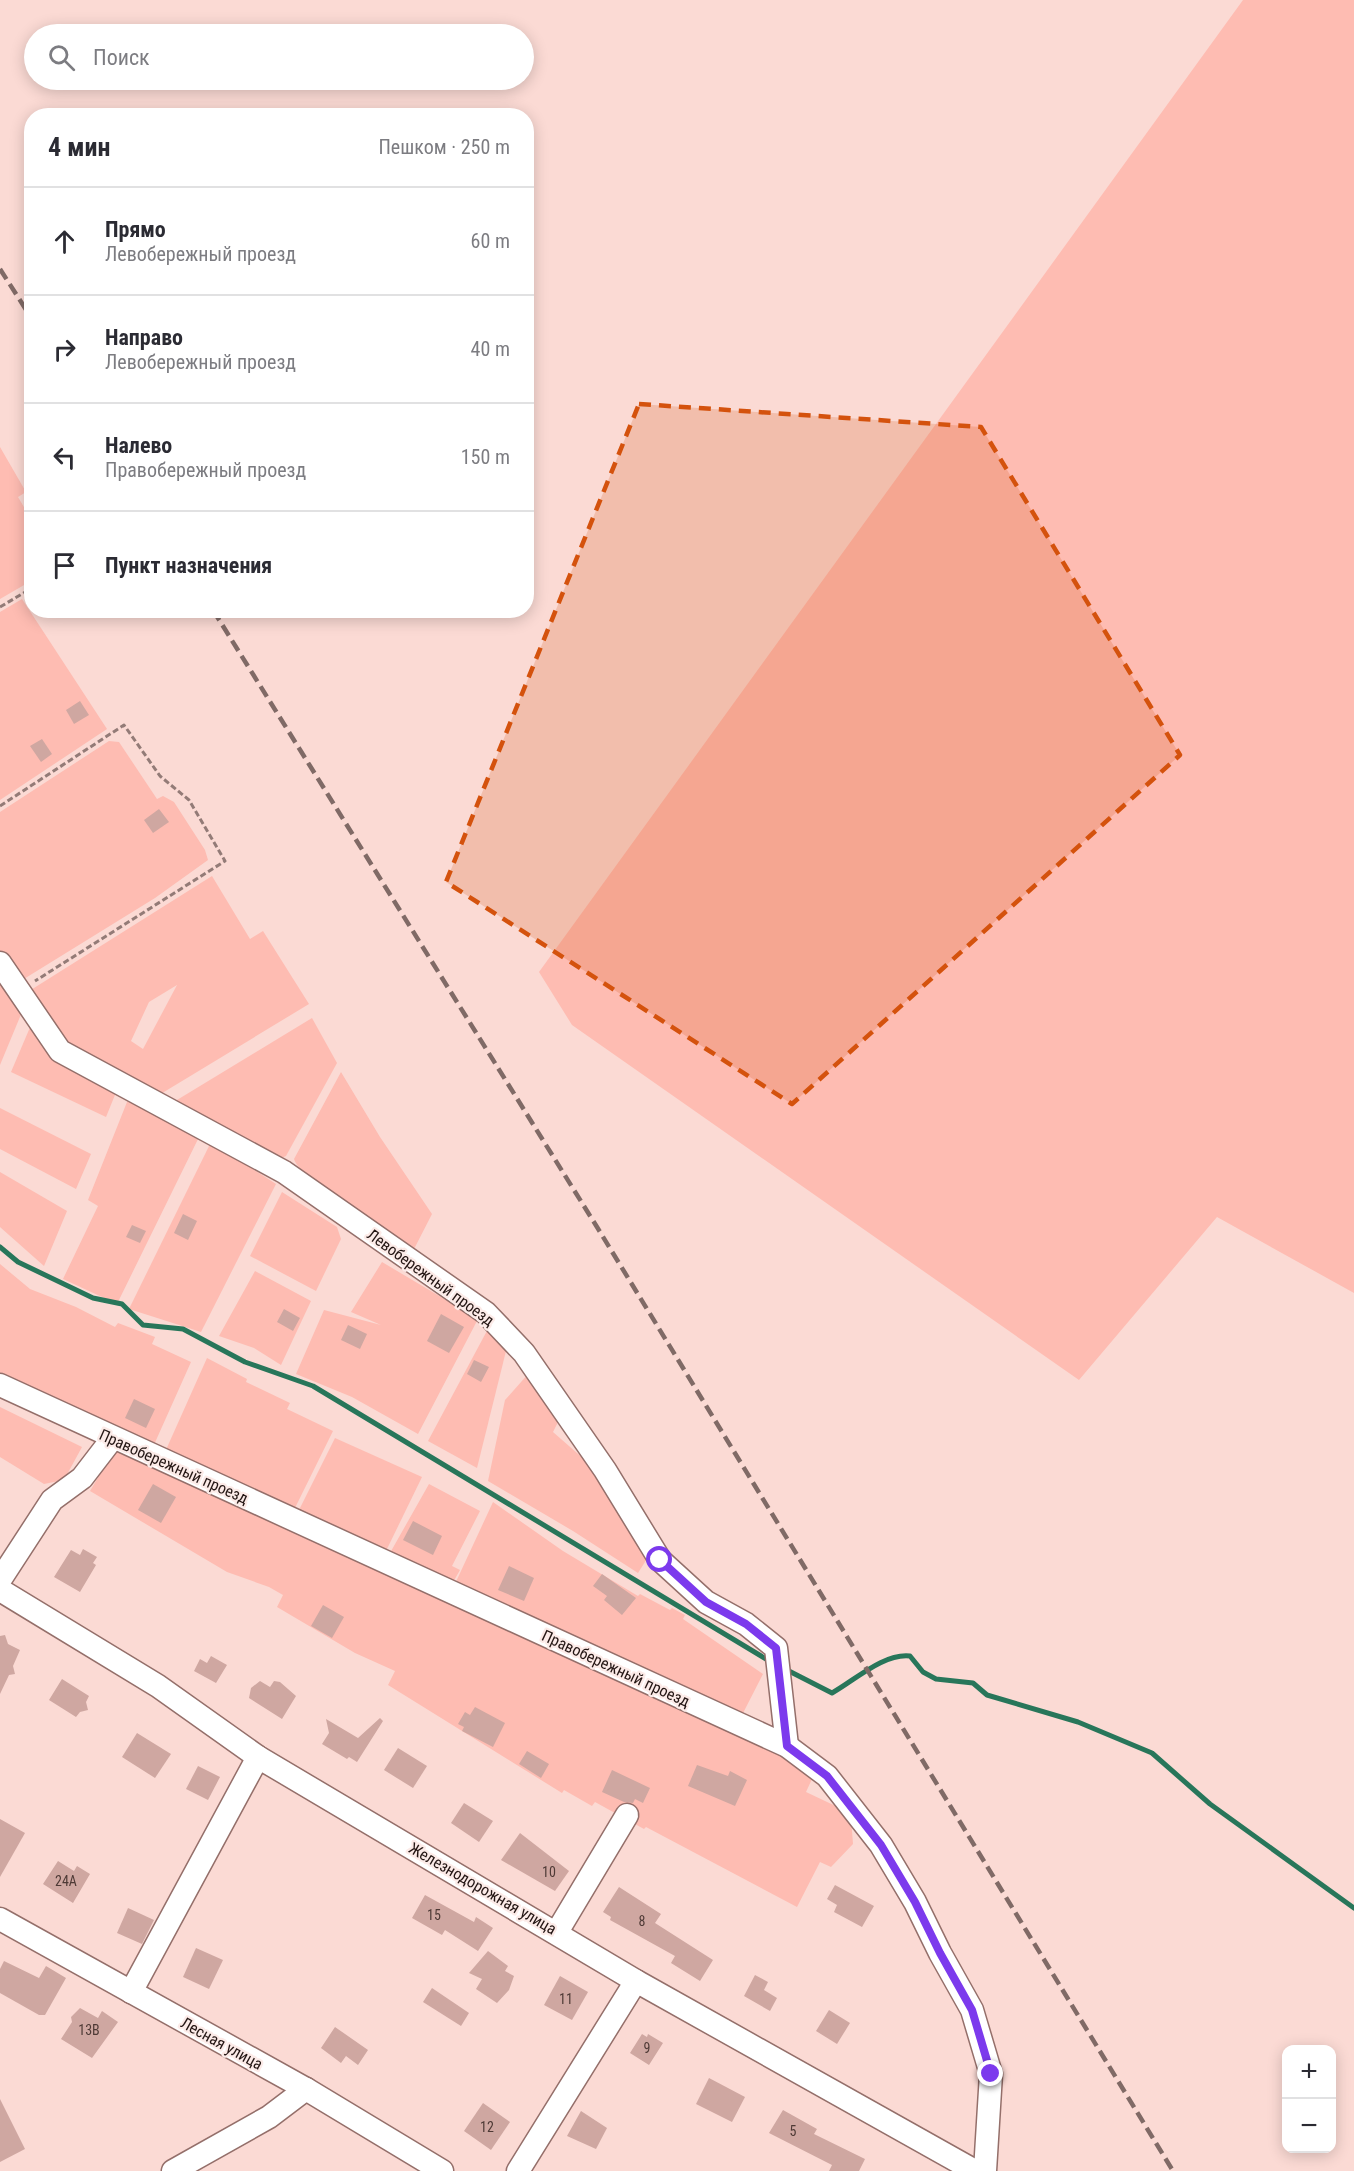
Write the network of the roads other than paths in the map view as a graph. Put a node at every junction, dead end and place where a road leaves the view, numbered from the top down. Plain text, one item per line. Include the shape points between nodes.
1 (0, 963) edge
2 (0, 1386) edge
3 (112, 1439) junction
4 (0, 1580) edge
5 (0, 1590) edge
6 (787, 1746) junction
7 (258, 1757) junction
8 (627, 1815) dead end
9 (0, 1919) edge
10 (557, 1932) junction
11 (636, 1981) junction
12 (131, 1992) junction
13 (306, 2089) junction
14 (173, 2171) edge
15 (442, 2171) edge
16 (518, 2171) edge
17 (975, 2171) edge
18 (985, 2171) edge

1 - 6 street, Левобережный проезд via 60,1051 284,1172 486,1312 524,1353 605,1470 660,1560 706,1602 746,1624 776,1648
2 - 3 street, Правобережный проезд
3 - 4 street via 82,1478 52,1500
3 - 6 street, Правобережный проезд
5 - 7 street, Железнодорожная улица via 158,1686
6 - 18 street, Правобережный проезд via 827,1776 881,1845 972,2010 991,2074
7 - 10 street, Железнодорожная улица
7 - 12 street
8 - 10 street
9 - 12 street, Лесная улица
10 - 11 street, Железнодорожная улица
11 - 16 street
11 - 17 street, Железнодорожная улица
12 - 13 street, Лесная улица
13 - 14 street via 269,2117
13 - 15 street, Лесная улица

